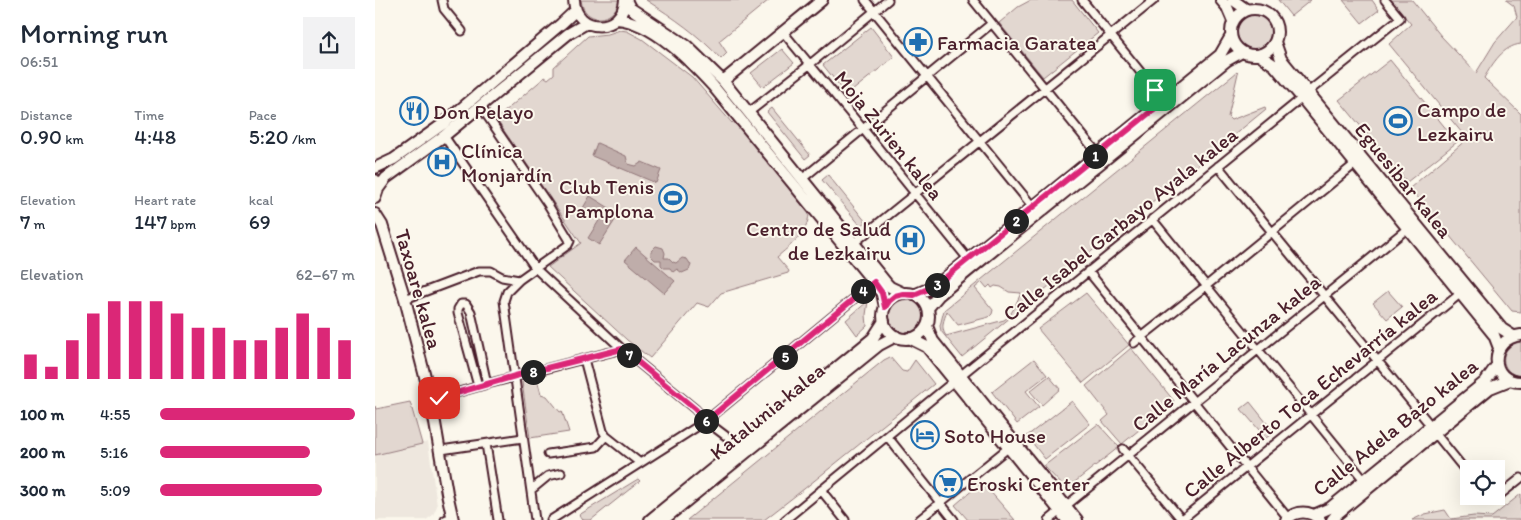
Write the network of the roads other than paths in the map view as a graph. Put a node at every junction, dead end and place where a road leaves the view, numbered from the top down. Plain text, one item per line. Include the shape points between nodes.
1 (443, 0) edge
2 (625, 0) edge
3 (822, 0) edge
4 (865, 0) edge
5 (888, 0) edge
6 (973, 0) edge
7 (1082, 0) edge
8 (1154, 0) edge
9 (1221, 0) edge
10 (1233, 0) edge
11 (1385, 0) edge
12 (575, 5) edge
13 (1247, 10) junction
14 (874, 11) junction
15 (617, 19) junction
16 (1233, 21) junction
17 (587, 23) junction
18 (991, 24) junction
19 (462, 31) dead end
20 (783, 32) junction
21 (1110, 35) junction
22 (1231, 36) junction
23 (1275, 42) junction
24 (1243, 52) junction
25 (1259, 54) junction
26 (809, 65) junction
27 (927, 77) junction
28 (723, 81) junction
29 (1044, 88) junction
30 (1305, 95) junction
31 (1164, 101) junction
32 (481, 107) junction
33 (748, 113) junction
34 (863, 128) junction
35 (444, 136) junction
36 (979, 140) junction
37 (1098, 154) junction
38 (1355, 164) junction
39 (1218, 166) junction
40 (375, 168) edge
41 (802, 179) junction
42 (376, 189) edge
43 (915, 193) junction
44 (1033, 207) junction
45 (375, 214) edge
46 (1152, 220) junction
47 (1408, 228) junction
48 (1272, 231) junction
49 (854, 243) junction
50 (968, 259) junction
51 (536, 269) junction
52 (1088, 271) junction
53 (502, 277) junction
54 (519, 280) junction
55 (874, 282) junction
56 (1207, 286) junction
57 (507, 292) junction
58 (1461, 293) junction
59 (903, 294) junction
60 (914, 295) junction
61 (1324, 297) junction
62 (405, 299) junction
63 (885, 307) junction
64 (928, 308) junction
65 (884, 320) junction
66 (927, 326) junction
67 (896, 336) junction
68 (1517, 336) edge
69 (1141, 337) junction
70 (909, 338) junction
71 (1134, 343) dead end
72 (1499, 348) junction
73 (622, 349) junction
74 (1258, 350) junction
75 (584, 359) junction
76 (1376, 361) junction
77 (1497, 365) junction
78 (515, 376) junction
79 (957, 379) junction
80 (1510, 380) junction
81 (1521, 382) edge
82 (487, 384) junction
83 (478, 386) junction
84 (431, 400) junction
85 (1194, 402) junction
86 (1311, 415) junction
87 (706, 421) junction
88 (1433, 430) junction
89 (606, 436) junction
90 (887, 436) junction
91 (523, 438) junction
92 (486, 444) junction
93 (739, 446) junction
94 (1008, 448) junction
95 (441, 450) junction
96 (1126, 452) junction
97 (548, 454) dead end
98 (640, 463) junction
99 (1460, 464) edge
100 (1246, 467) junction
101 (561, 474) dead end
102 (1521, 478) edge
103 (1364, 480) junction
104 (531, 490) junction
105 (821, 490) junction
106 (1505, 491) edge
107 (940, 503) junction
108 (1063, 508) junction
109 (1317, 517) edge
110 (1287, 519) edge
111 (448, 520) edge
112 (498, 520) edge
113 (535, 520) edge
114 (551, 520) edge
115 (650, 520) edge
116 (663, 520) edge
117 (785, 520) edge
118 (845, 520) edge
119 (919, 520) edge
120 (954, 520) edge
121 (1049, 520) edge
122 (1067, 520) edge
123 (1077, 520) edge
124 (1181, 520) edge
125 (1332, 520) edge

1 - 19 street via 444,9
2 - 15 street
2 - 28 street via 630,8 687,46
3 - 20 street
4 - 14 street
5 - 14 street
6 - 18 street
7 - 21 street
8 - 21 street
9 - 16 street
10 - 13 street
11 - 30 street, Calle Isabel Garbayo Ayala kalea via 1399,18
12 - 17 street
12 - 40 street via 561,24 443,124 394,159
13 - 16 street
13 - 23 street via 1268,14 1276,27
14 - 26 street
14 - 27 street
15 - 17 street via 599,26
15 - 55 street via 634,22 654,34 695,66
16 - 22 street
17 - 32 street via 568,34
18 - 27 street
18 - 29 street
20 - 26 street, Moja Zurien kalea
20 - 28 street
21 - 29 street
21 - 31 street
22 - 24 street
22 - 31 street via 1220,55
23 - 25 street
23 - 30 street, Eguesibar kalea via 1281,59
24 - 25 street
24 - 64 street via 1226,61 939,295
25 - 30 street, Eguesibar kalea
26 - 33 street
26 - 34 street, Moja Zurien kalea
27 - 34 street
27 - 36 street
28 - 33 street
29 - 36 street
29 - 37 street
30 - 38 street, Eguesibar kalea
30 - 39 street, Calle Isabel Garbayo Ayala kalea
30 - 68 street, Eguesibar kalea via 1502,328
31 - 37 street
32 - 35 street
32 - 51 street via 570,241
33 - 41 street
34 - 41 street
34 - 43 street, Moja Zurien kalea
35 - 42 street via 386,178
35 - 51 street
36 - 43 street
36 - 44 street
37 - 44 street
38 - 47 street, Eguesibar kalea
38 - 48 street
39 - 46 street, Calle Isabel Garbayo Ayala kalea
39 - 48 street
41 - 49 street
43 - 49 street
43 - 50 street, Moja Zurien kalea
44 - 50 street
45 - 62 street, Taxoare kalea via 382,225
46 - 52 street, Calle Isabel Garbayo Ayala kalea
46 - 56 street
47 - 58 street, Eguesibar kalea
47 - 61 street, Calle María Lacunza kalea
48 - 56 street
48 - 61 street
49 - 59 street via 890,287
50 - 60 street via 933,287
51 - 54 street
51 - 73 street
52 - 69 street
52 - 79 street, Calle Isabel Garbayo Ayala kalea
53 - 54 street
53 - 57 street
53 - 62 street via 491,271 479,271
54 - 57 street
55 - 63 street via 882,293
55 - 87 street
56 - 69 street
56 - 74 street
57 - 78 street via 504,301
58 - 72 street, Eguesibar kalea via 1494,335
58 - 76 street, Calle Alberto Toca Echevarría kalea
59 - 60 street
59 - 63 street via 892,298
60 - 64 street
61 - 74 street, Calle María Lacunza kalea
61 - 76 street
62 - 84 street, Taxoare kalea
63 - 65 street
64 - 66 street
65 - 67 street via 886,327
65 - 93 street, Katalunia kalea via 873,338
66 - 70 street
66 - 79 street
67 - 70 street
67 - 116 street, Katalunia kalea via 879,345
68 - 72 street
69 - 71 street
69 - 85 street
70 - 79 street via 927,347
72 - 77 street
73 - 75 street
73 - 87 street
74 - 85 street, Calle María Lacunza kalea
74 - 86 street
75 - 78 street
75 - 89 street
76 - 86 street, Calle Alberto Toca Echevarría kalea
76 - 88 street
77 - 80 street
77 - 88 street, Calle Adela Bazo kalea via 1485,382
78 - 82 street
78 - 91 street
79 - 90 street, Calle Isabel Garbayo Ayala kalea
79 - 94 street
79 - 108 street
80 - 81 street
80 - 88 street, Calle Adela Bazo kalea via 1490,388
82 - 83 street
82 - 83 street via 471,312 466,304 461,304 457,309
83 - 84 street
84 - 95 street, Taxoare kalea
85 - 96 street, Calle María Lacunza kalea
85 - 100 street
86 - 100 street, Calle Alberto Toca Echevarría kalea
86 - 103 street
87 - 93 street
87 - 98 street
88 - 99 street
88 - 103 street, Calle Adela Bazo kalea
88 - 125 street, Calle Adela Bazo kalea
89 - 97 street via 596,447
89 - 98 street
90 - 105 street, Calle Isabel Garbayo Ayala kalea
90 - 107 street
91 - 92 street
91 - 104 street
92 - 95 street
92 - 112 street
93 - 115 street, Katalunia kalea
94 - 107 street
94 - 108 street
95 - 111 street, Taxoare kalea
96 - 108 street, Calle María Lacunza kalea
96 - 124 street
98 - 114 street
100 - 110 street
100 - 124 street, Calle Alberto Toca Echevarría kalea
101 - 104 street via 548,476
102 - 106 street
103 - 109 street, Calle Adela Bazo kalea
104 - 113 street
105 - 117 street, Calle Isabel Garbayo Ayala kalea
105 - 118 street
107 - 119 street
107 - 120 street
108 - 121 street, Calle María Lacunza kalea
108 - 122 street
108 - 123 street
109 - 110 street via 1300,512

